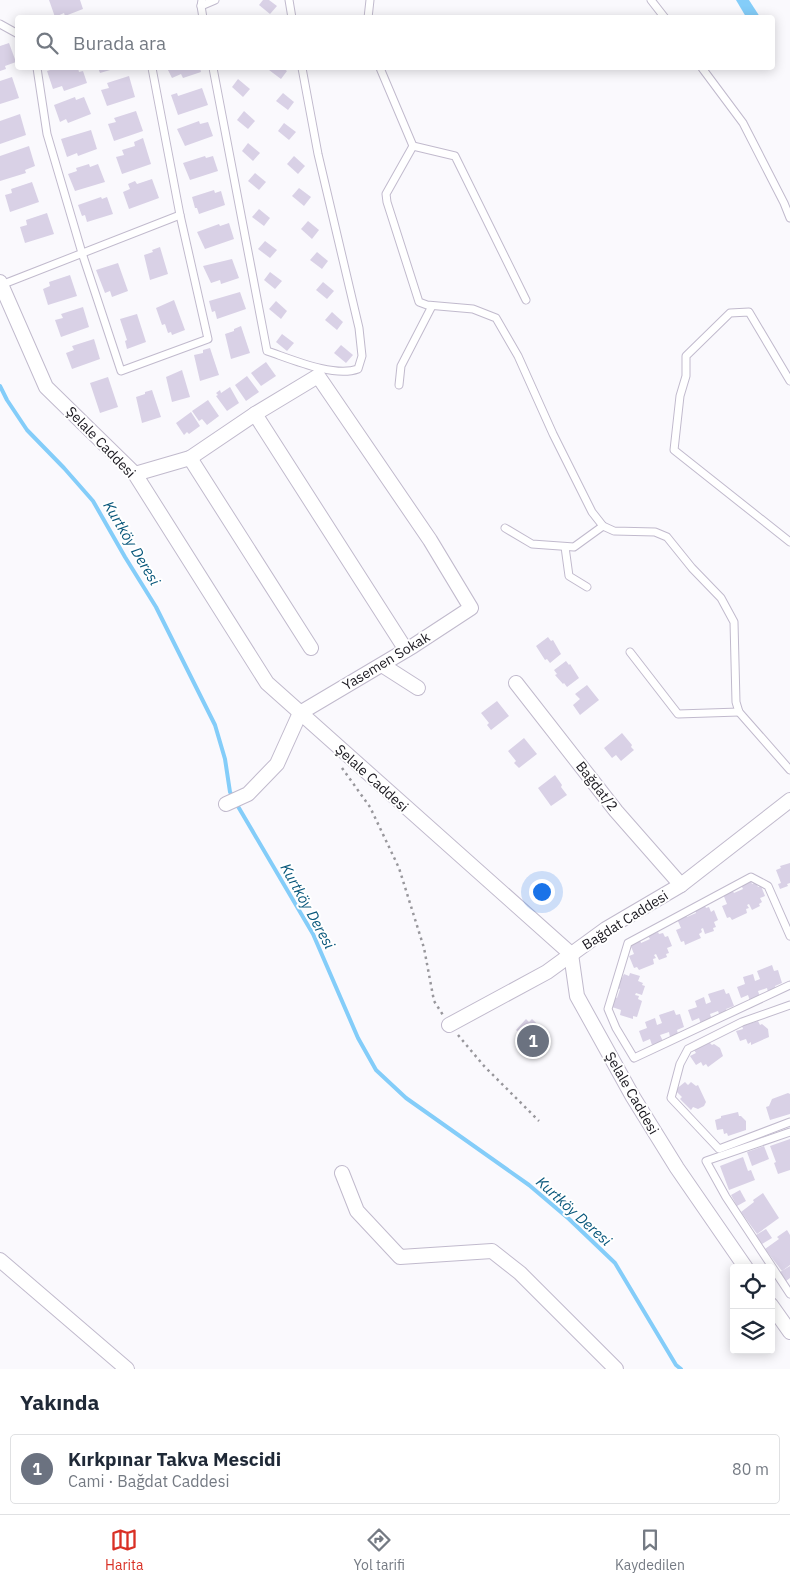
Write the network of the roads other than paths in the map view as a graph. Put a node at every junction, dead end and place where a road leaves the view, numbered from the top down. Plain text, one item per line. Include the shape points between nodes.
1 (215, 0) edge
2 (289, 0) edge
3 (370, 0) edge
4 (651, 0) edge
5 (202, 3) edge
6 (292, 15) edge
7 (368, 15) edge
8 (663, 15) edge
9 (0, 24) edge
10 (15, 32) edge
11 (36, 70) edge
12 (152, 70) edge
13 (213, 70) edge
14 (302, 70) edge
15 (381, 70) edge
16 (703, 70) edge
17 (413, 146) junction
18 (180, 215) junction
19 (790, 218) edge
20 (82, 253) junction
21 (1, 283) edge
22 (526, 300) dead end
23 (432, 306) junction
24 (790, 381) edge
25 (399, 385) dead end
26 (255, 414) junction
27 (190, 458) junction
28 (135, 474) junction
29 (603, 526) junction
30 (505, 528) dead end
31 (790, 542) edge
32 (565, 547) junction
33 (588, 587) dead end
34 (311, 648) dead end
35 (406, 650) junction
36 (630, 652) dead end
37 (382, 665) junction
38 (516, 683) dead end
39 (418, 688) dead end
40 (739, 712) junction
41 (300, 713) junction
42 (790, 770) edge
43 (790, 800) edge
44 (226, 804) dead end
45 (681, 885) junction
46 (790, 936) edge
47 (571, 954) junction
48 (790, 985) edge
49 (790, 1005) edge
50 (449, 1025) road end
51 (790, 1122) edge
52 (790, 1132) edge
53 (342, 1173) dead end
54 (0, 1260) edge
55 (743, 1264) edge
56 (790, 1294) edge
57 (774, 1309) edge
58 (790, 1332) edge
59 (127, 1369) edge
60 (616, 1369) edge

1 - 5 lane
2 - 6 lane
3 - 7 lane
4 - 8 lane
9 - 10 lane
11 - 20 lane via 47,134
12 - 18 lane
13 - 14 lane via 267,351 349,373 358,370 362,356 359,328 318,154
15 - 17 lane
16 - 19 lane via 743,123
17 - 22 lane via 455,156
17 - 23 lane via 386,194 419,302
18 - 20 lane
18 - 20 lane via 208,339 121,372
20 - 21 lane
21 - 28 street, Şelale Caddesi via 46,387
23 - 25 lane via 401,366
23 - 29 lane via 473,309 496,318 518,356 592,512
24 - 31 lane via 749,312 730,313 686,356 686,376 680,396 674,450
26 - 27 street
26 - 35 street
26 - 35 street, Yasemen Sokak via 318,376 430,540 472,608
27 - 28 street
27 - 34 street
28 - 41 street, Şelale Caddesi via 267,683
29 - 32 lane via 574,547
29 - 40 lane via 614,531 655,532 667,537 720,598 734,622
30 - 32 lane via 532,544
32 - 33 lane via 569,576
35 - 37 street, Yasemen Sokak
36 - 40 lane via 678,714
37 - 39 street
37 - 41 street, Yasemen Sokak
38 - 45 street, Bağdat/2 via 616,811
40 - 42 lane
41 - 44 street via 276,764 248,794
41 - 47 street, Şelale Caddesi
43 - 45 street, Bağdat Caddesi
45 - 47 street, Bağdat Caddesi via 606,929
46 - 48 lane via 768,886 750,877 628,943 608,1009 634,1058
47 - 50 street, Bağdat Caddesi via 547,972
47 - 55 street, Şelale Caddesi via 577,996 633,1097
49 - 51 lane via 742,1022 688,1049 670,1098 719,1149
52 - 56 lane via 706,1161
53 - 60 street via 357,1211 400,1257 492,1251 520,1273
54 - 59 street
57 - 58 street

